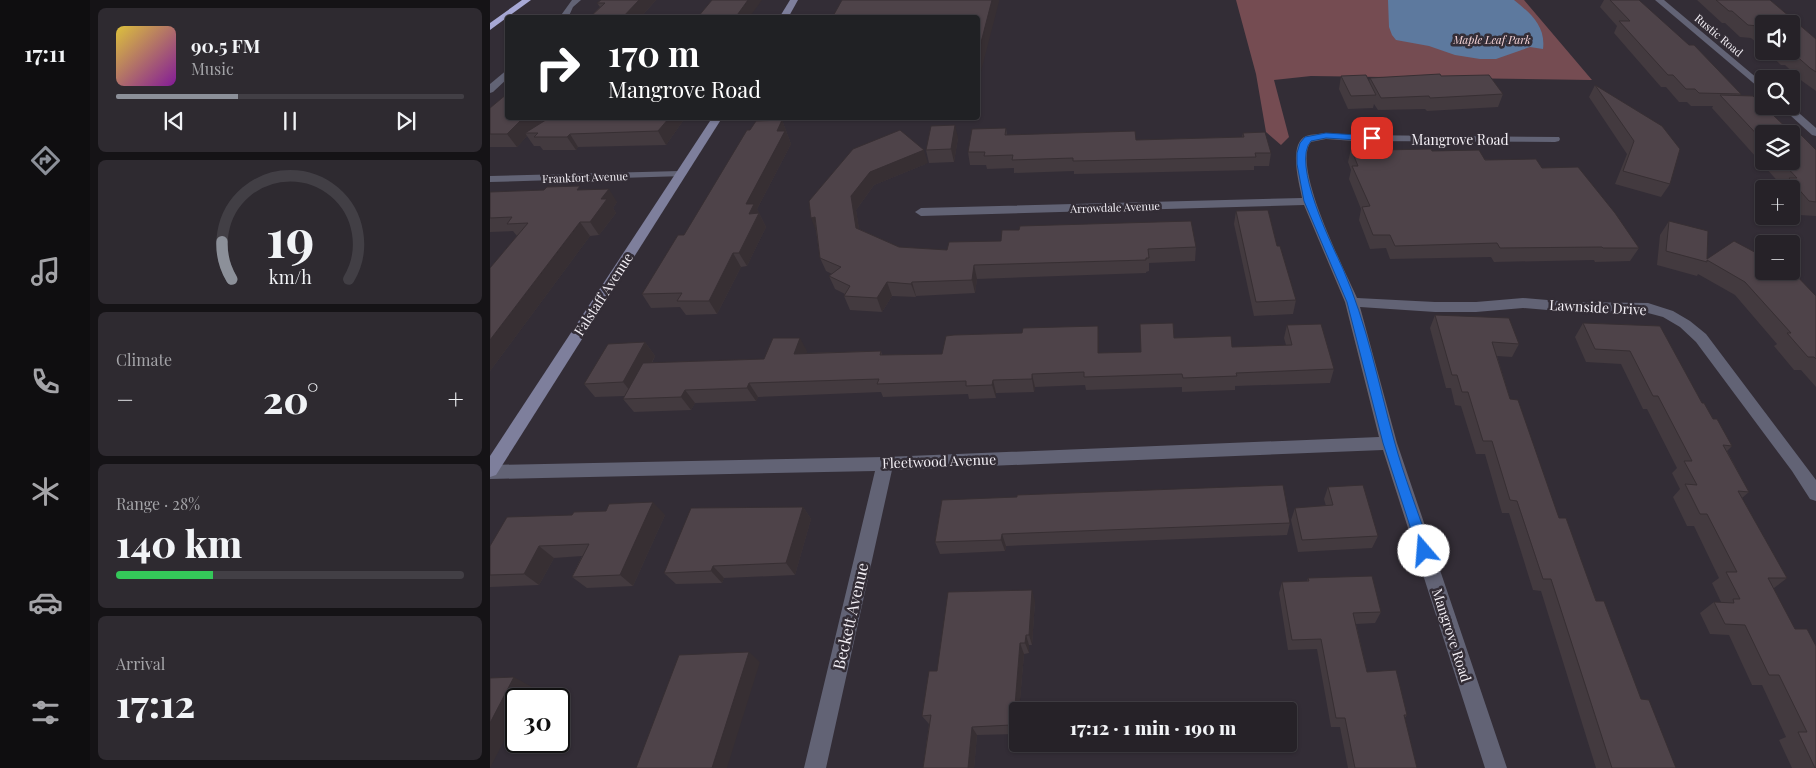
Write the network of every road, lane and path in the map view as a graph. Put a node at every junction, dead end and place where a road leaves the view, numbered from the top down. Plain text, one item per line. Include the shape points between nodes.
1 (527, 0) edge
2 (577, 0) edge
3 (794, 0) edge
4 (1659, 0) edge
5 (506, 15) edge
6 (565, 15) edge
7 (785, 15) edge
8 (505, 16) edge
9 (490, 27) edge
10 (505, 75) edge
11 (1755, 80) edge
12 (490, 90) edge
13 (1796, 115) edge
14 (716, 120) edge
15 (1816, 132) edge
16 (1555, 139) dead end
17 (680, 174) junction
18 (490, 179) edge
19 (1308, 201) junction
20 (921, 212) dead end
21 (1352, 302) junction
22 (1389, 443) junction
23 (885, 464) junction
24 (490, 471) edge
25 (1816, 494) edge
26 (815, 768) edge
27 (1496, 768) edge

1 - 5 highway
2 - 6 street
3 - 7 street
4 - 11 street, Rustic Road
8 - 9 highway
10 - 12 street
13 - 15 street
14 - 17 street, Falstaff Avenue
16 - 19 street, Mangrove Road via 1326,136 1308,139 1301,153
17 - 18 street, Frankfort Avenue
17 - 24 street, Falstaff Avenue
19 - 20 street, Arrowdale Avenue
19 - 21 street, Mangrove Road
21 - 22 street, Mangrove Road
21 - 25 street, Lawnside Drive via 1435,307 1523,303 1648,308 1668,314 1701,338
22 - 23 street, Fleetwood Avenue
22 - 27 street, Mangrove Road
23 - 24 street, Fleetwood Avenue
23 - 26 street, Beckett Avenue

